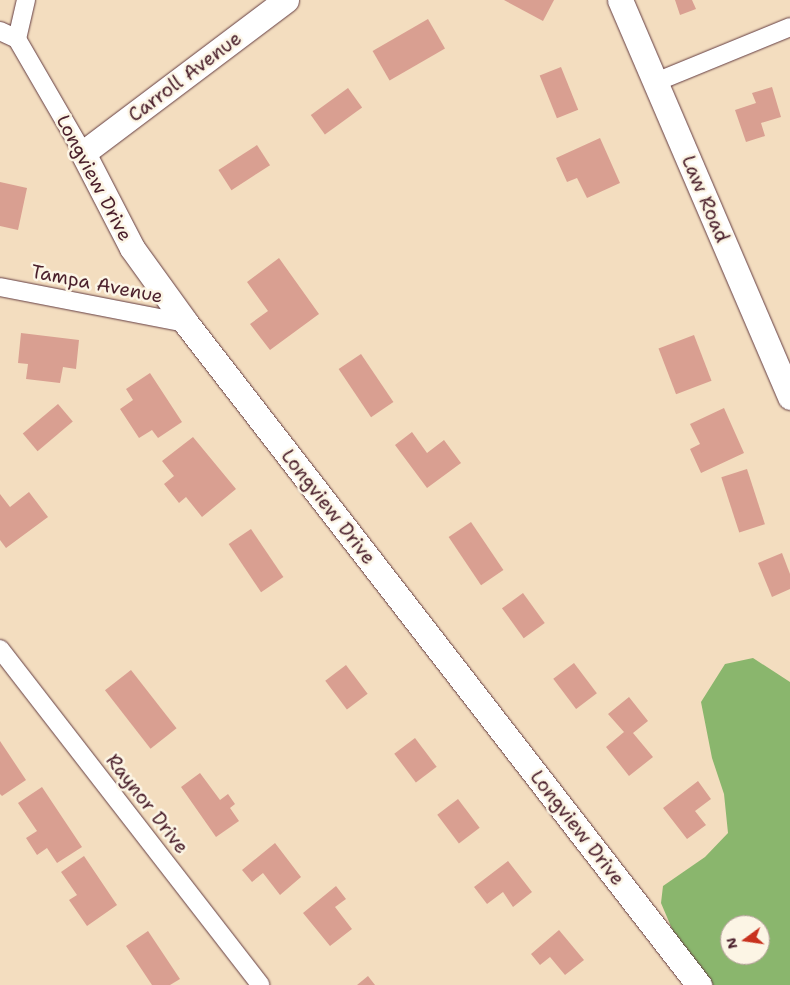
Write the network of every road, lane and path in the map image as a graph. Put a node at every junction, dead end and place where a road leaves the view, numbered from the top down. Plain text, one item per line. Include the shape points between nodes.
1 (26, 0) edge
2 (286, 0) edge
3 (620, 0) edge
4 (790, 27) edge
5 (0, 32) edge
6 (17, 39) junction
7 (656, 82) junction
8 (83, 153) junction
9 (0, 287) edge
10 (186, 323) junction
11 (790, 397) edge
12 (0, 649) edge
13 (261, 985) edge
14 (698, 985) edge

1 - 6 street
2 - 8 street, Carroll Avenue
3 - 7 street, Law Road
4 - 7 street
5 - 6 street
6 - 8 street, Longview Drive
7 - 11 street, Law Road
8 - 10 street, Longview Drive via 132,248
9 - 10 street, Tampa Avenue
10 - 14 street, Longview Drive
12 - 13 street, Raynor Drive

